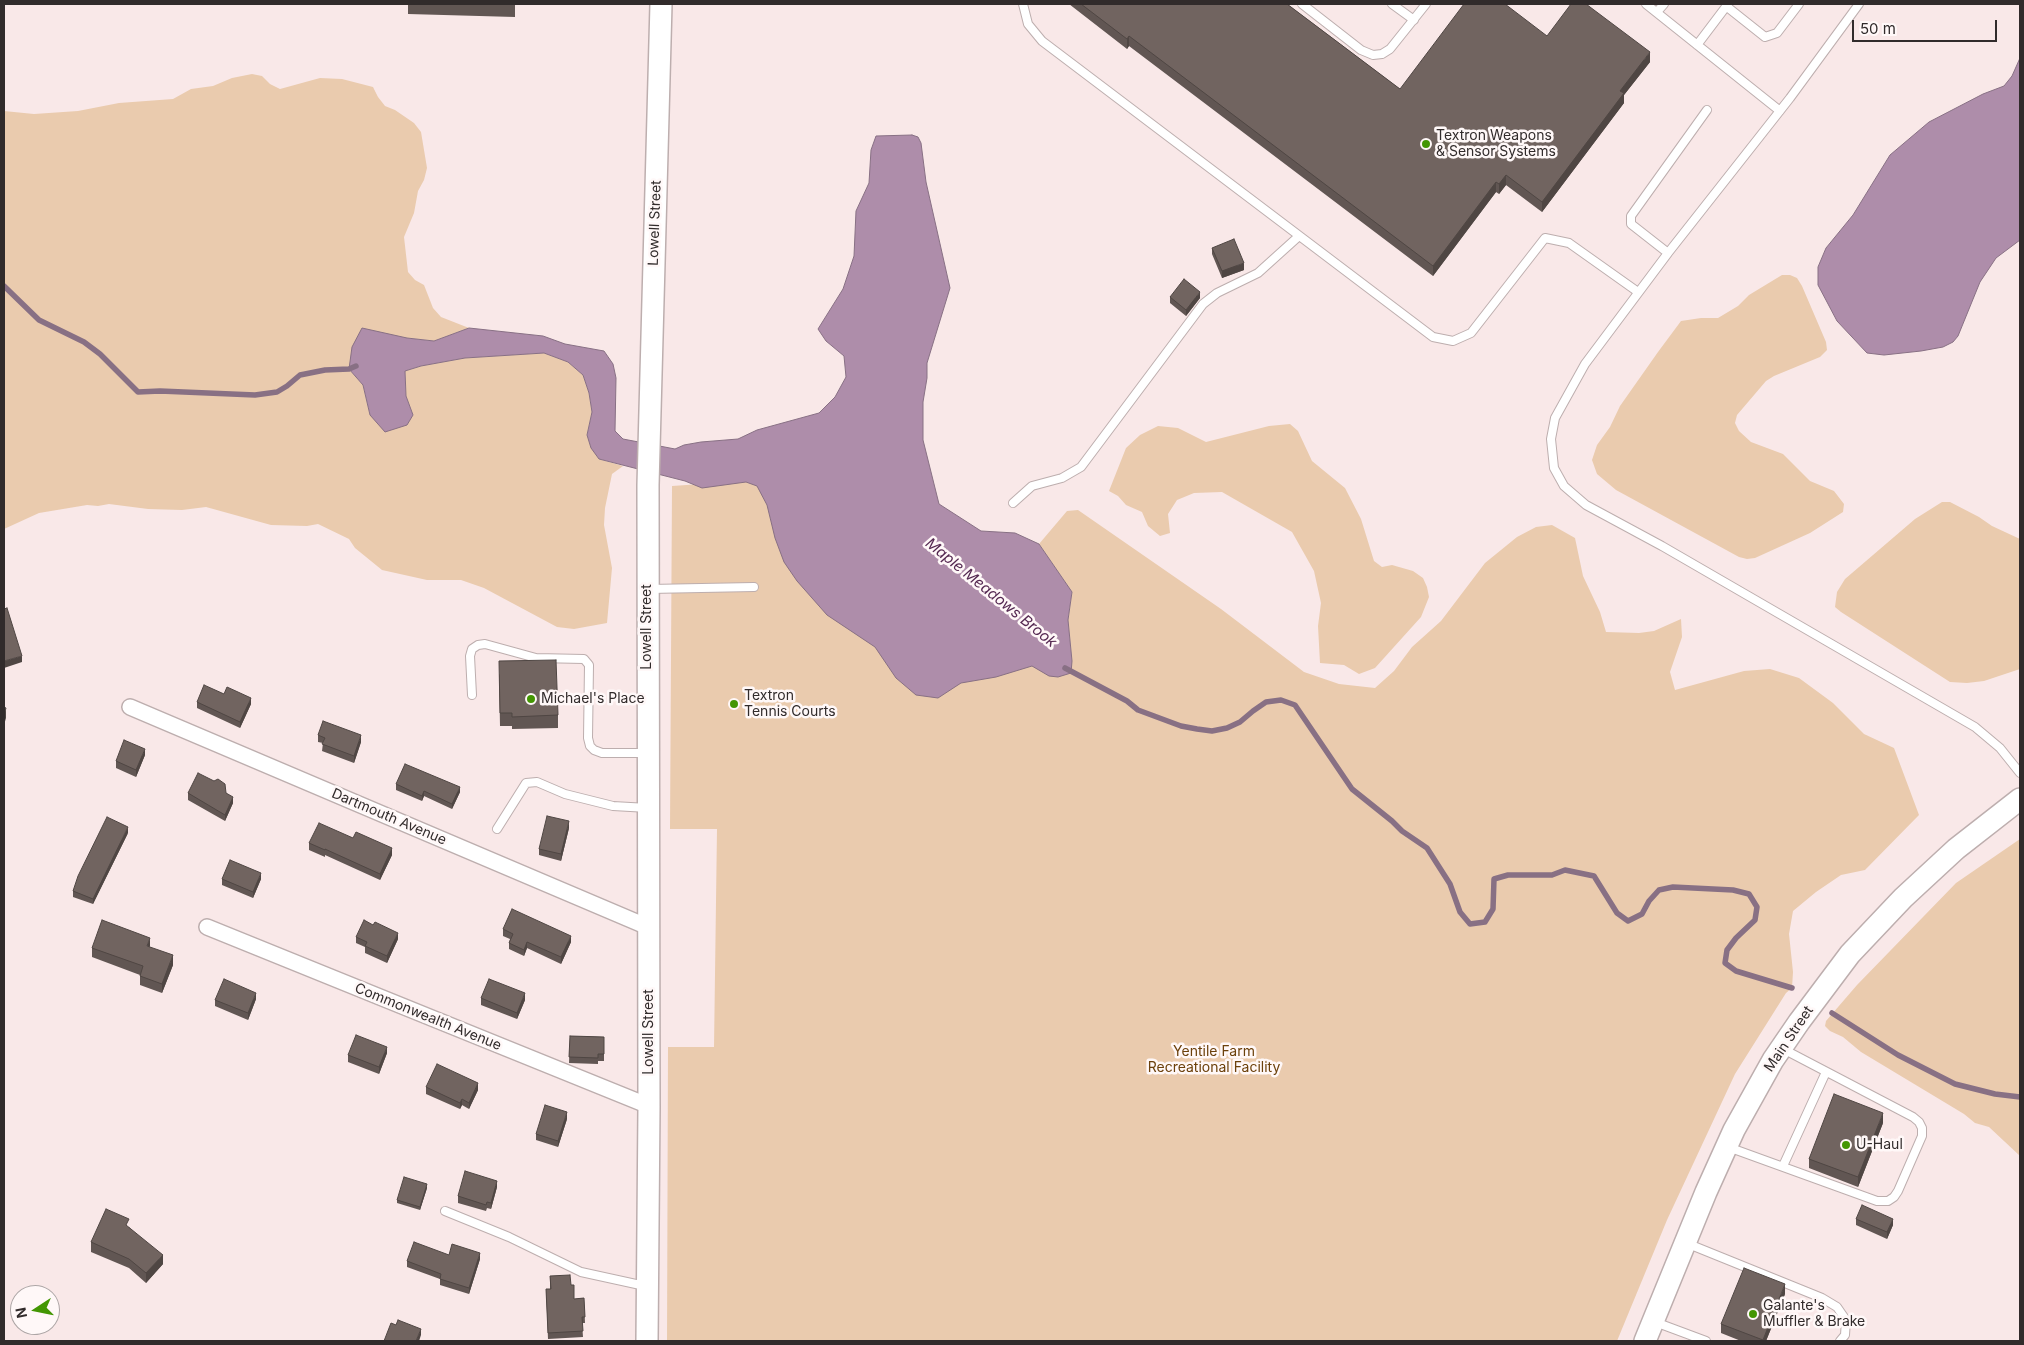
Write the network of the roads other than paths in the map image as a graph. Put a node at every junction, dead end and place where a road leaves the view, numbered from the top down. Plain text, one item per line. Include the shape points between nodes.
1 (661, 4) edge
2 (1024, 4) edge
3 (1302, 4) edge
4 (1392, 4) edge
5 (1426, 4) edge
6 (1646, 4) edge
7 (1664, 4) edge
8 (1799, 4) edge
9 (1859, 4) edge
10 (1727, 5) edge
11 (1657, 12) junction
12 (1414, 20) junction
13 (1697, 45) junction
14 (1706, 110) dead end
15 (1780, 111) junction
16 (1299, 236) junction
17 (1668, 253) junction
18 (1638, 292) junction
19 (1013, 503) dead end
20 (754, 587) dead end
21 (647, 589) junction
22 (472, 695) dead end
23 (130, 706) dead end
24 (648, 753) junction
25 (2020, 773) edge
26 (2020, 799) edge
27 (648, 808) junction
28 (497, 829) dead end
29 (207, 927) dead end
30 (648, 927) junction
31 (1781, 1048) junction
32 (1826, 1072) junction
33 (649, 1106) junction
34 (1726, 1146) junction
35 (1783, 1166) junction
36 (445, 1210) dead end
37 (1684, 1243) junction
38 (647, 1286) junction
39 (1653, 1322) junction
40 (646, 1341) edge
41 (1645, 1341) edge
42 (1706, 1341) edge
43 (1840, 1341) edge

1 - 21 main road, Lowell Street
2 - 16 lane via 1028,24 1042,41
3 - 12 lane via 1361,50 1373,55 1390,49
4 - 12 lane
5 - 12 lane
6 - 11 lane
7 - 11 lane
8 - 10 lane via 1777,33 1765,37
9 - 15 lane
10 - 13 lane
11 - 13 lane
13 - 15 lane
14 - 17 lane via 1631,216 1631,224
15 - 17 lane
16 - 18 lane via 1427,334 1446,341 1460,339 1471,332 1546,238 1569,243
16 - 19 lane via 1258,273 1202,304 1081,467 1062,478 1032,486
17 - 18 lane
18 - 25 lane via 1585,364 1554,418 1552,458 1564,486 1586,505 1975,727 2000,748
20 - 21 lane
21 - 24 main road, Lowell Street
22 - 24 lane via 470,656 478,645 485,644 536,658 584,659 589,665 590,746 602,753
23 - 30 street, Dartmouth Avenue
24 - 27 main road, Lowell Street
26 - 31 main road, Main Street via 1956,849 1877,924 1826,984
27 - 28 lane via 613,806 565,794 537,782 526,783
27 - 30 main road, Lowell Street
29 - 33 street, Commonwealth Avenue
30 - 33 main road, Lowell Street
31 - 32 lane
31 - 34 main road, Main Street
32 - 35 lane
32 - 35 lane via 1919,1122 1922,1136 1898,1192 1888,1201 1877,1201
33 - 38 main road, Lowell Street
34 - 35 lane
34 - 37 main road, Main Street
36 - 38 lane via 581,1272
37 - 39 main road, Main Street
37 - 43 lane via 1822,1298 1837,1307 1846,1320 1846,1335
38 - 40 main road, Lowell Street
39 - 41 main road, Main Street
39 - 42 lane

